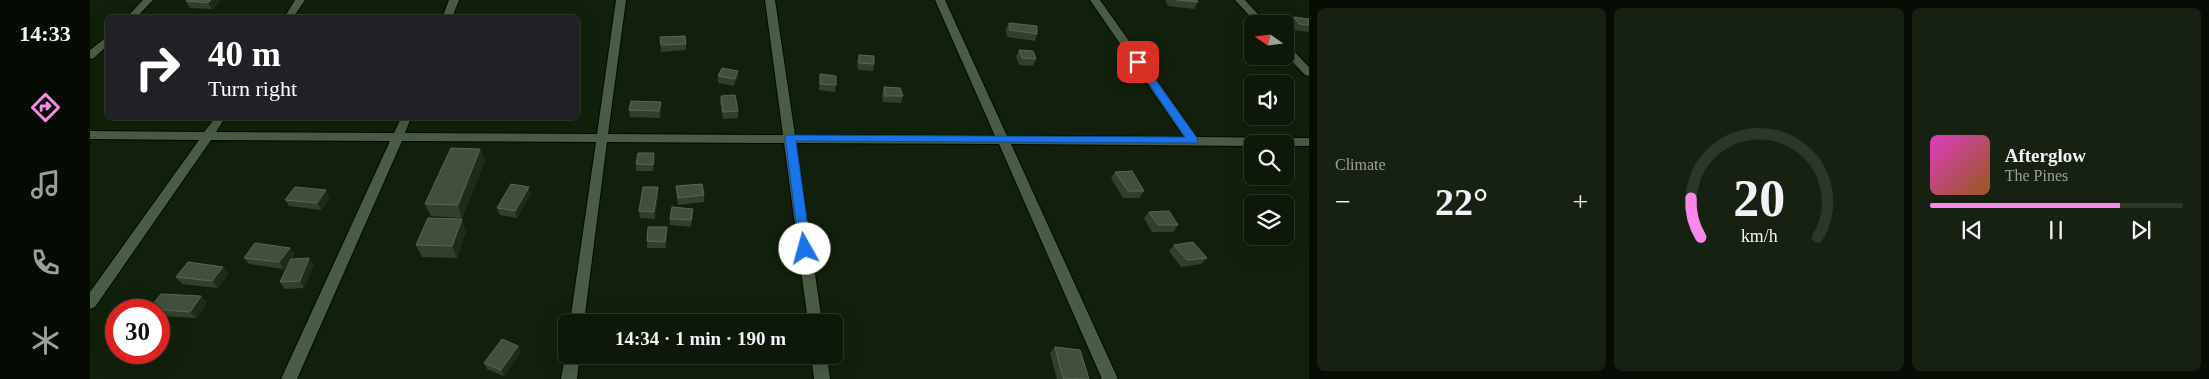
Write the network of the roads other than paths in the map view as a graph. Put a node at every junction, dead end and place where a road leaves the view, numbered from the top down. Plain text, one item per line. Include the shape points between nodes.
1 (148, 0) edge
2 (300, 0) edge
3 (454, 0) edge
4 (621, 0) edge
5 (770, 0) edge
6 (940, 0) edge
7 (1095, 0) edge
8 (1240, 0) edge
9 (133, 15) edge
10 (290, 15) edge
11 (448, 15) edge
12 (1254, 15) edge
13 (105, 42) edge
14 (90, 56) edge
15 (1294, 57) edge
16 (1309, 73) edge
17 (219, 120) edge
18 (405, 120) edge
19 (90, 135) edge
20 (399, 135) junction
21 (208, 136) junction
22 (603, 136) junction
23 (790, 138) junction
24 (1002, 139) junction
25 (1193, 141) junction
26 (1309, 142) edge
27 (90, 303) edge
28 (578, 314) edge
29 (813, 314) edge
30 (571, 364) edge
31 (820, 364) edge
32 (289, 379) edge
33 (569, 379) edge
34 (822, 379) edge
35 (1110, 379) edge

1 - 9 street
2 - 10 street
3 - 11 street
4 - 22 street
5 - 23 street
6 - 24 street
7 - 25 street
8 - 12 street
13 - 14 street
15 - 16 street
17 - 21 street
18 - 20 street
19 - 21 street
20 - 21 street
20 - 22 street
20 - 32 street
21 - 27 street
22 - 23 street
22 - 28 street
23 - 24 street
23 - 29 street
24 - 25 street
24 - 35 street
25 - 26 street
30 - 33 street
31 - 34 street

